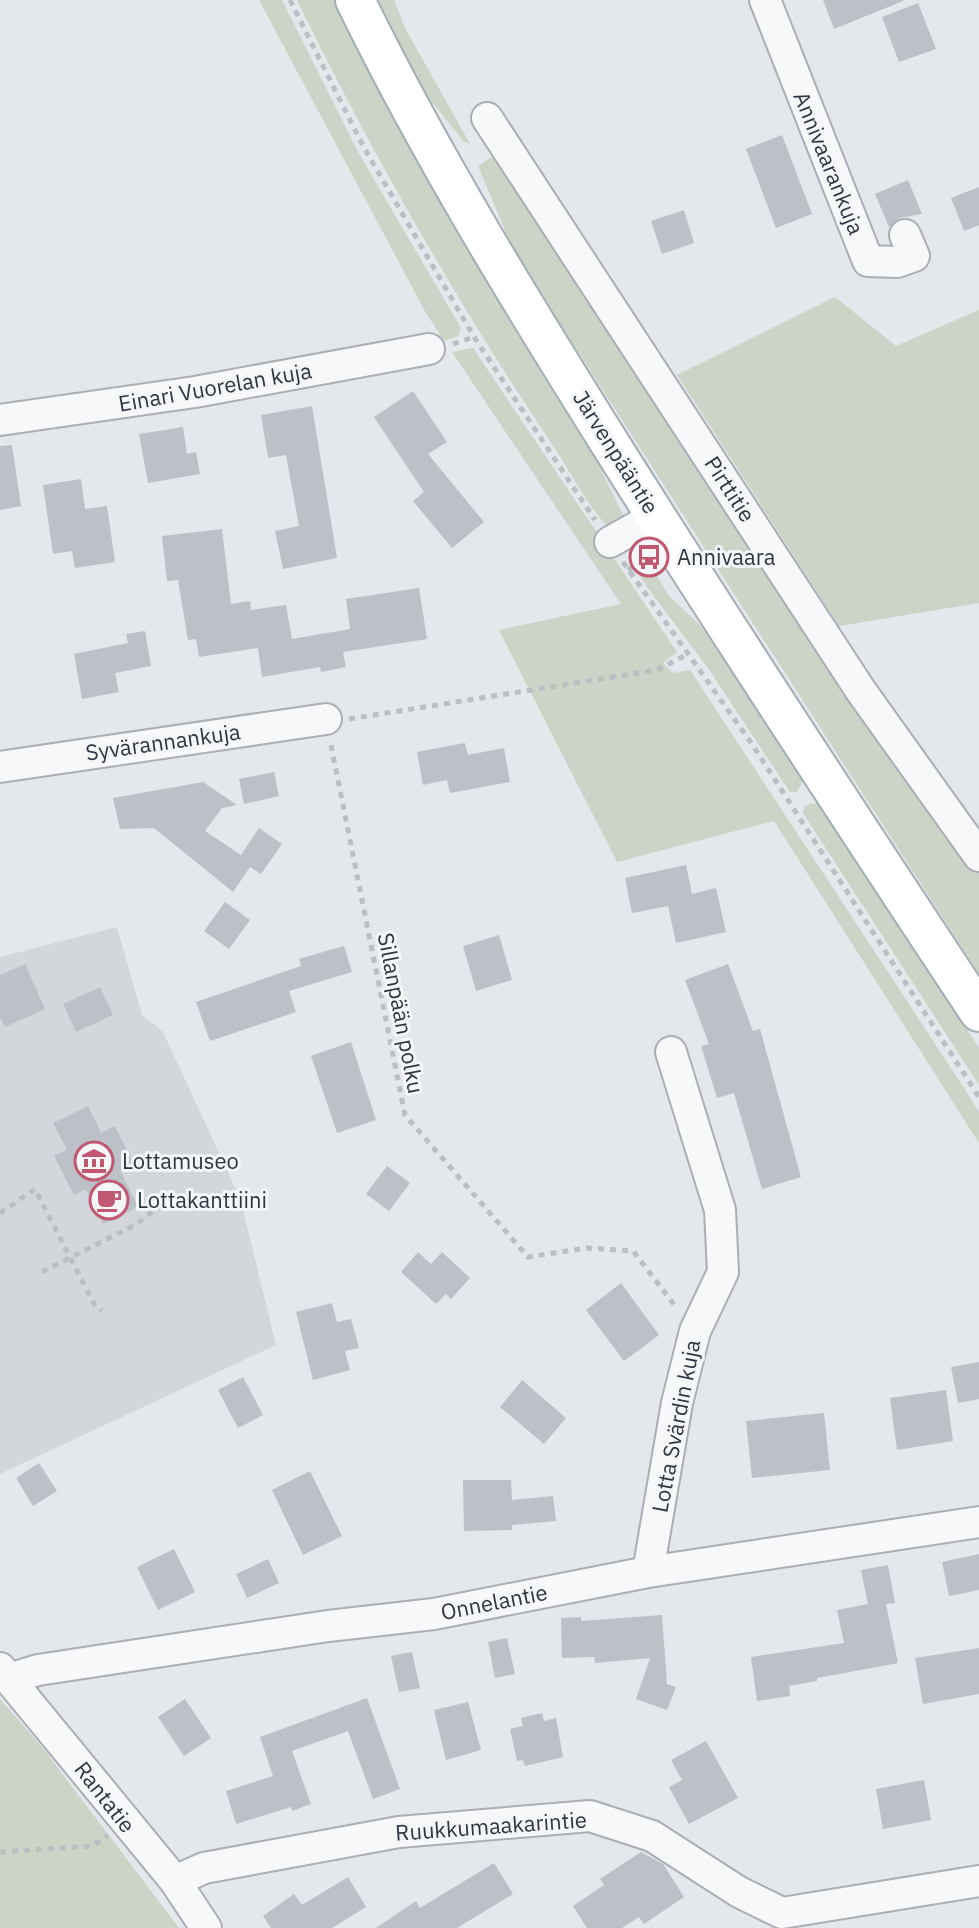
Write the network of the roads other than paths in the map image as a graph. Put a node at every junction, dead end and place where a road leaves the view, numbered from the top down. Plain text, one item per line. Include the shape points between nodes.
1 (355, 0) edge
2 (765, 0) edge
3 (487, 118) dead end
4 (905, 235) dead end
5 (429, 349) dead end
6 (0, 420) edge
7 (656, 516) junction
8 (610, 542) road end
9 (326, 719) road end
10 (0, 767) edge
11 (979, 856) edge
12 (979, 1012) edge
13 (671, 1052) dead end
14 (979, 1522) edge
15 (648, 1572) junction
16 (5, 1674) edge
17 (175, 1881) junction
18 (979, 1881) edge
19 (206, 1928) edge

1 - 7 main road, Järvenpääntie via 441,167
2 - 4 street, Annivaarankuja via 868,261 897,262 914,256
3 - 11 street, Pirttitie via 861,691
5 - 6 street, Einari Vuorelan kuja via 195,392
7 - 8 street
7 - 12 main road, Järvenpääntie
9 - 10 street, Syvärannankuja
13 - 15 street, Lotta Svärdin kuja via 720,1210 723,1272 695,1331
14 - 15 street, Onnelantie
15 - 16 street, Onnelantie via 434,1614
16 - 17 street, Rantatie
17 - 18 street, Ruukkumaakarintie via 204,1868 399,1832 590,1816 652,1836 782,1913
17 - 19 street, Rantatie

